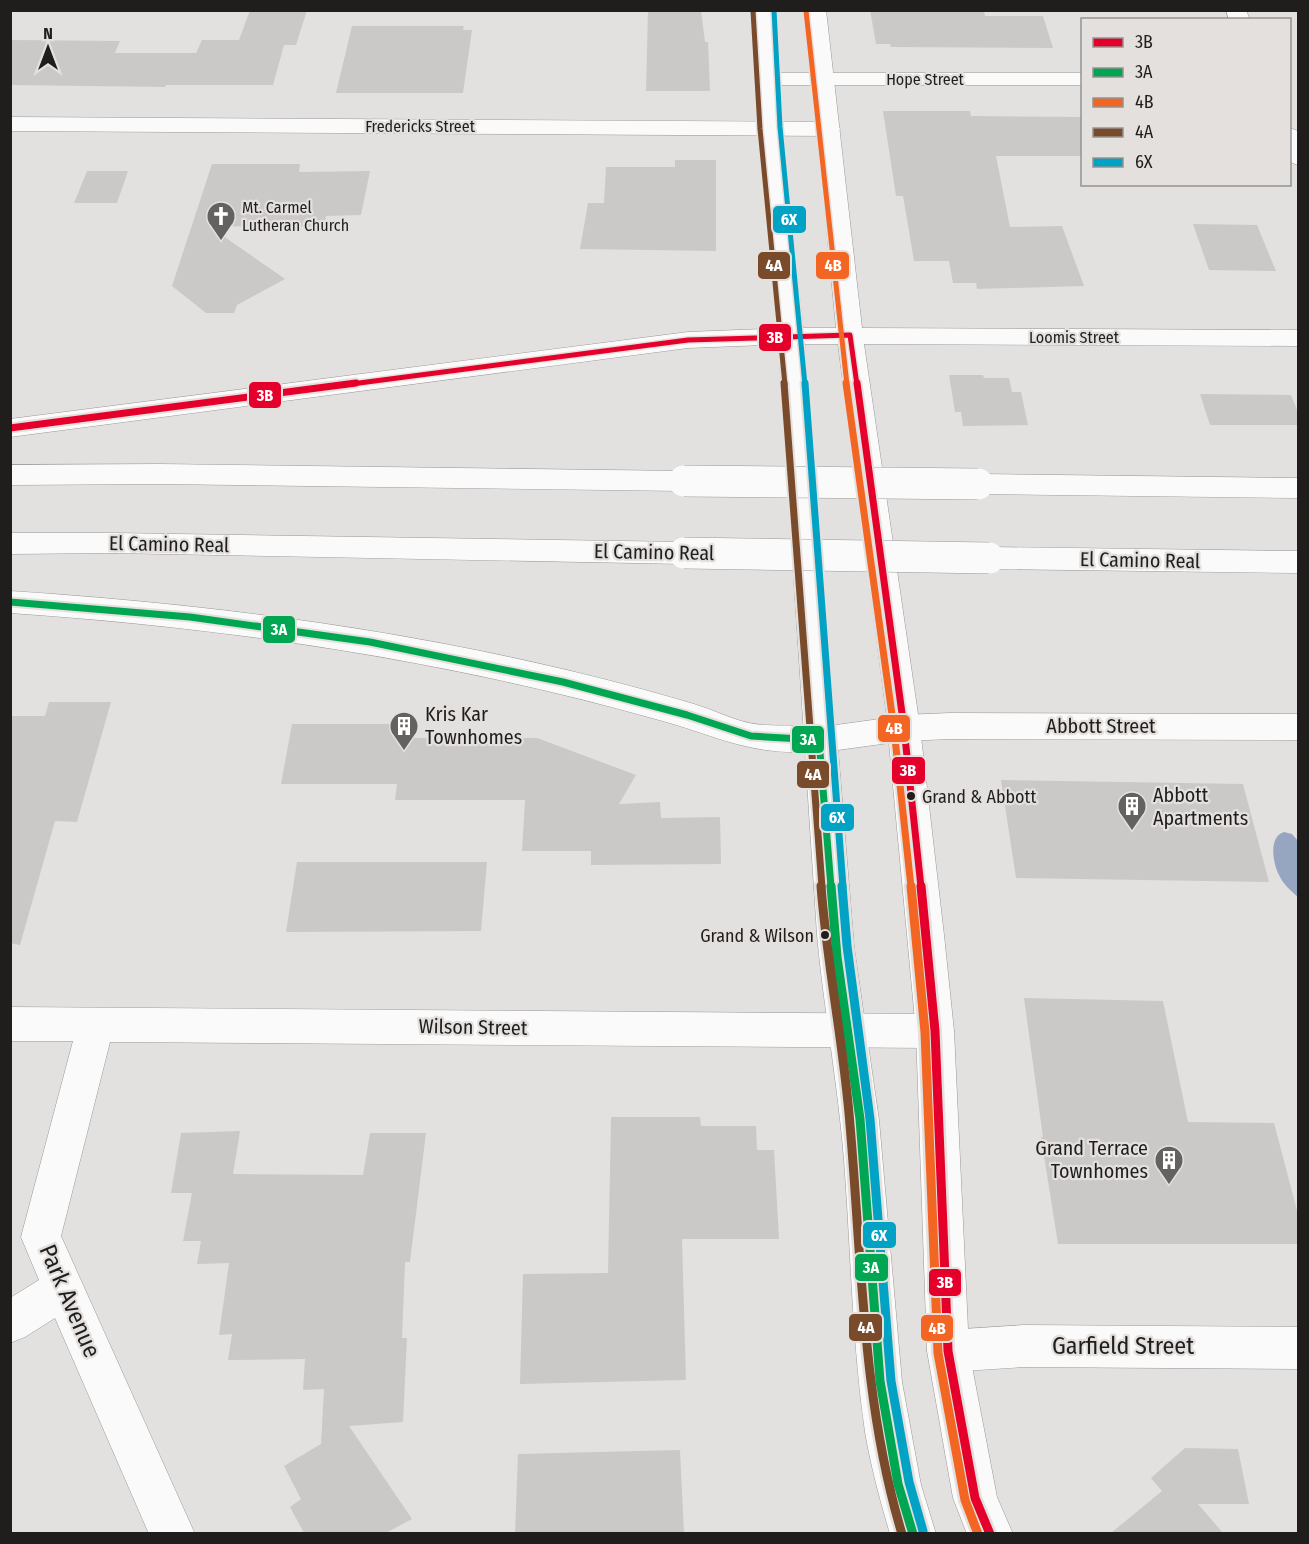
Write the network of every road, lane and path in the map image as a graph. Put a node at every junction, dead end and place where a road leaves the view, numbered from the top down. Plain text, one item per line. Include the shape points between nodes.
1 (763, 10) edge
2 (816, 10) edge
3 (768, 79) junction
4 (824, 79) junction
5 (1081, 79) edge
6 (10, 124) edge
7 (770, 128) junction
8 (829, 129) junction
9 (1291, 138) edge
10 (1299, 158) edge
11 (850, 335) junction
12 (791, 336) junction
13 (1299, 338) edge
14 (10, 428) edge
15 (10, 475) edge
16 (1299, 488) edge
17 (10, 544) edge
18 (1299, 562) edge
19 (10, 602) edge
20 (1299, 727) edge
21 (904, 728) junction
22 (819, 740) junction
23 (10, 1024) edge
24 (96, 1025) junction
25 (846, 1031) junction
26 (935, 1031) junction
27 (64, 1288) junction
28 (10, 1322) edge
29 (1299, 1348) edge
30 (948, 1351) junction
31 (172, 1533) edge
32 (913, 1533) edge
33 (990, 1533) edge

1 - 3 main road
2 - 4 main road
3 - 4 main road, Hope Street
3 - 7 main road
4 - 5 main road, Hope Street
4 - 8 main road
6 - 7 main road, Fredericks Street
7 - 8 main road, Fredericks Street
7 - 12 main road
8 - 11 main road
9 - 10 main road
11 - 12 main road, Loomis Street
11 - 13 main road, Loomis Street
11 - 21 main road
12 - 14 main road, Loomis Street via 688,340
12 - 22 main road
15 - 16 main road, bridge
17 - 18 main road, El Camino Real, bridge
19 - 22 main road, Abbott Street via 176,616 375,643 587,687 758,738
20 - 21 main road, Abbott Street
21 - 22 main road, Abbott Street
21 - 26 main road
22 - 25 main road
23 - 24 main road, Wilson Street
24 - 25 main road, Wilson Street
24 - 27 main road, Park Avenue via 41,1237
25 - 26 main road, Wilson Street
25 - 32 main road via 860,1118 885,1413 902,1502
26 - 30 main road
27 - 28 main road
27 - 31 main road, Park Avenue
29 - 30 main road, Garfield Street via 1024,1346
30 - 33 main road via 975,1498

